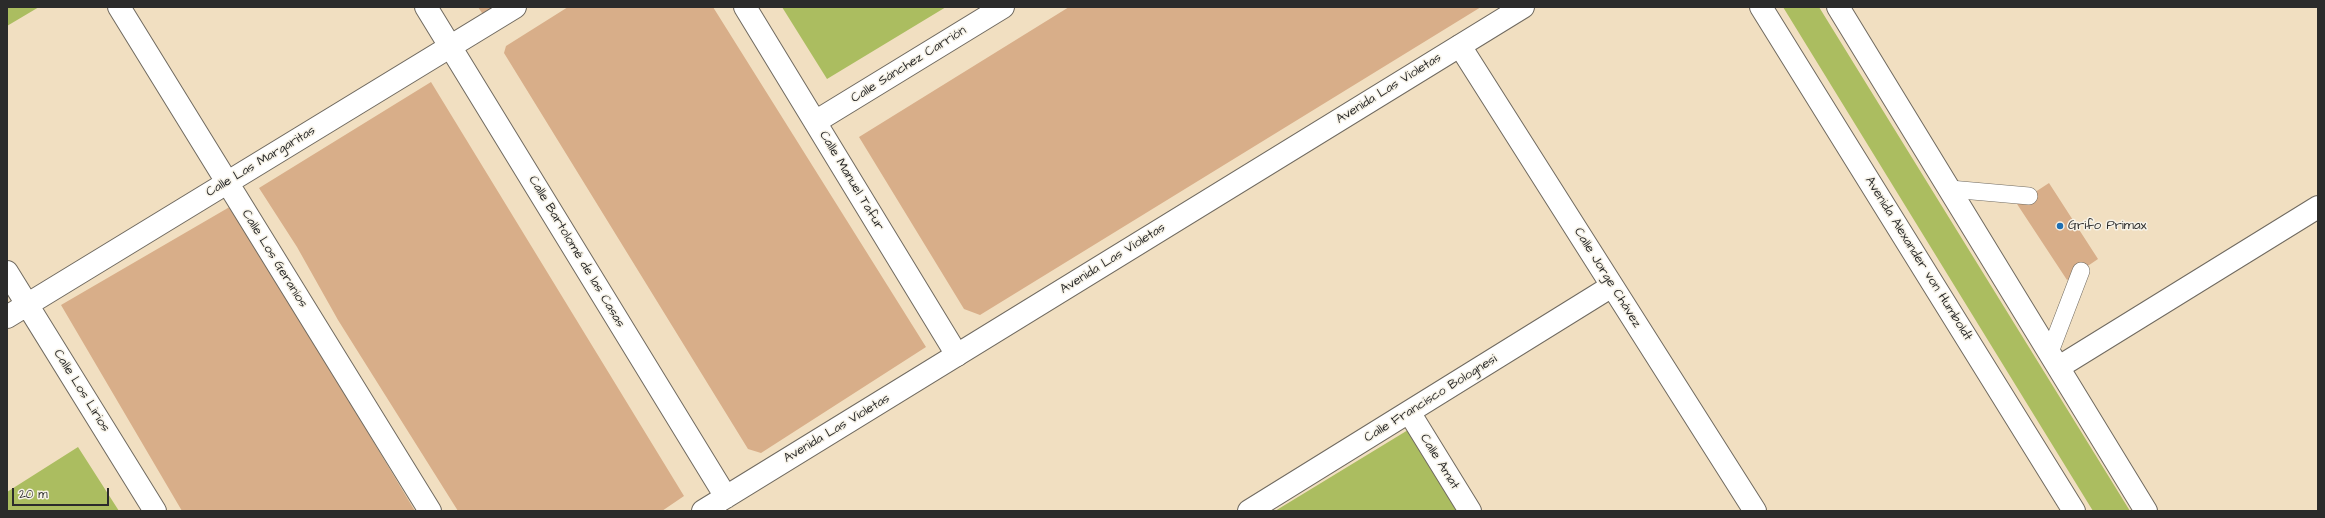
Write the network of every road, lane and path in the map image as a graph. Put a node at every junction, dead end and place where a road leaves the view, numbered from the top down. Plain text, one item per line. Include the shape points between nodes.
1 (119, 7) edge
2 (426, 7) edge
3 (515, 7) edge
4 (745, 7) edge
5 (1003, 7) edge
6 (1523, 7) edge
7 (1761, 7) edge
8 (1838, 7) edge
9 (450, 46) junction
10 (1460, 46) junction
11 (815, 122) junction
12 (227, 182) junction
13 (1950, 189) junction
14 (2029, 196) dead end
15 (2318, 207) edge
16 (2081, 271) dead end
17 (7, 272) edge
18 (1612, 286) junction
19 (28, 305) junction
20 (7, 318) edge
21 (957, 355) junction
22 (2054, 359) junction
23 (1409, 412) junction
24 (726, 496) junction
25 (155, 511) edge
26 (430, 511) edge
27 (703, 511) edge
28 (1249, 511) edge
29 (1470, 511) edge
30 (1755, 511) edge
31 (2074, 511) edge
32 (2146, 511) edge

1 - 12 street, Calle Los Geranios
2 - 9 street, Calle Bartolomé de las Casas
3 - 9 street, Calle Las Margaritas
4 - 11 street, Calle Manuel Tafur
5 - 11 street, Calle Sánchez Carrión
6 - 10 street, Avenida Las Violetas
7 - 31 street, Avenida Alexander von Humboldt
8 - 13 street
9 - 12 street, Calle Las Margaritas
9 - 24 street, Calle Bartolomé de las Casas
10 - 18 street, Calle Jorge Chávez
10 - 21 street, Avenida Las Violetas
11 - 21 street, Calle Manuel Tafur
12 - 19 street, Calle Las Margaritas
12 - 26 street, Calle Los Geranios
13 - 14 lane
13 - 22 street
15 - 22 street
16 - 22 lane
17 - 19 street, Calle Los Lirios
18 - 23 street, Calle Francisco Bolognesi
18 - 30 street, Calle Jorge Chávez
19 - 20 street, Calle Las Margaritas
19 - 25 street, Calle Los Lirios
21 - 24 street, Avenida Las Violetas
22 - 32 street
23 - 28 street, Calle Francisco Bolognesi
23 - 29 street, Calle Amat
24 - 27 street, Avenida Las Violetas

